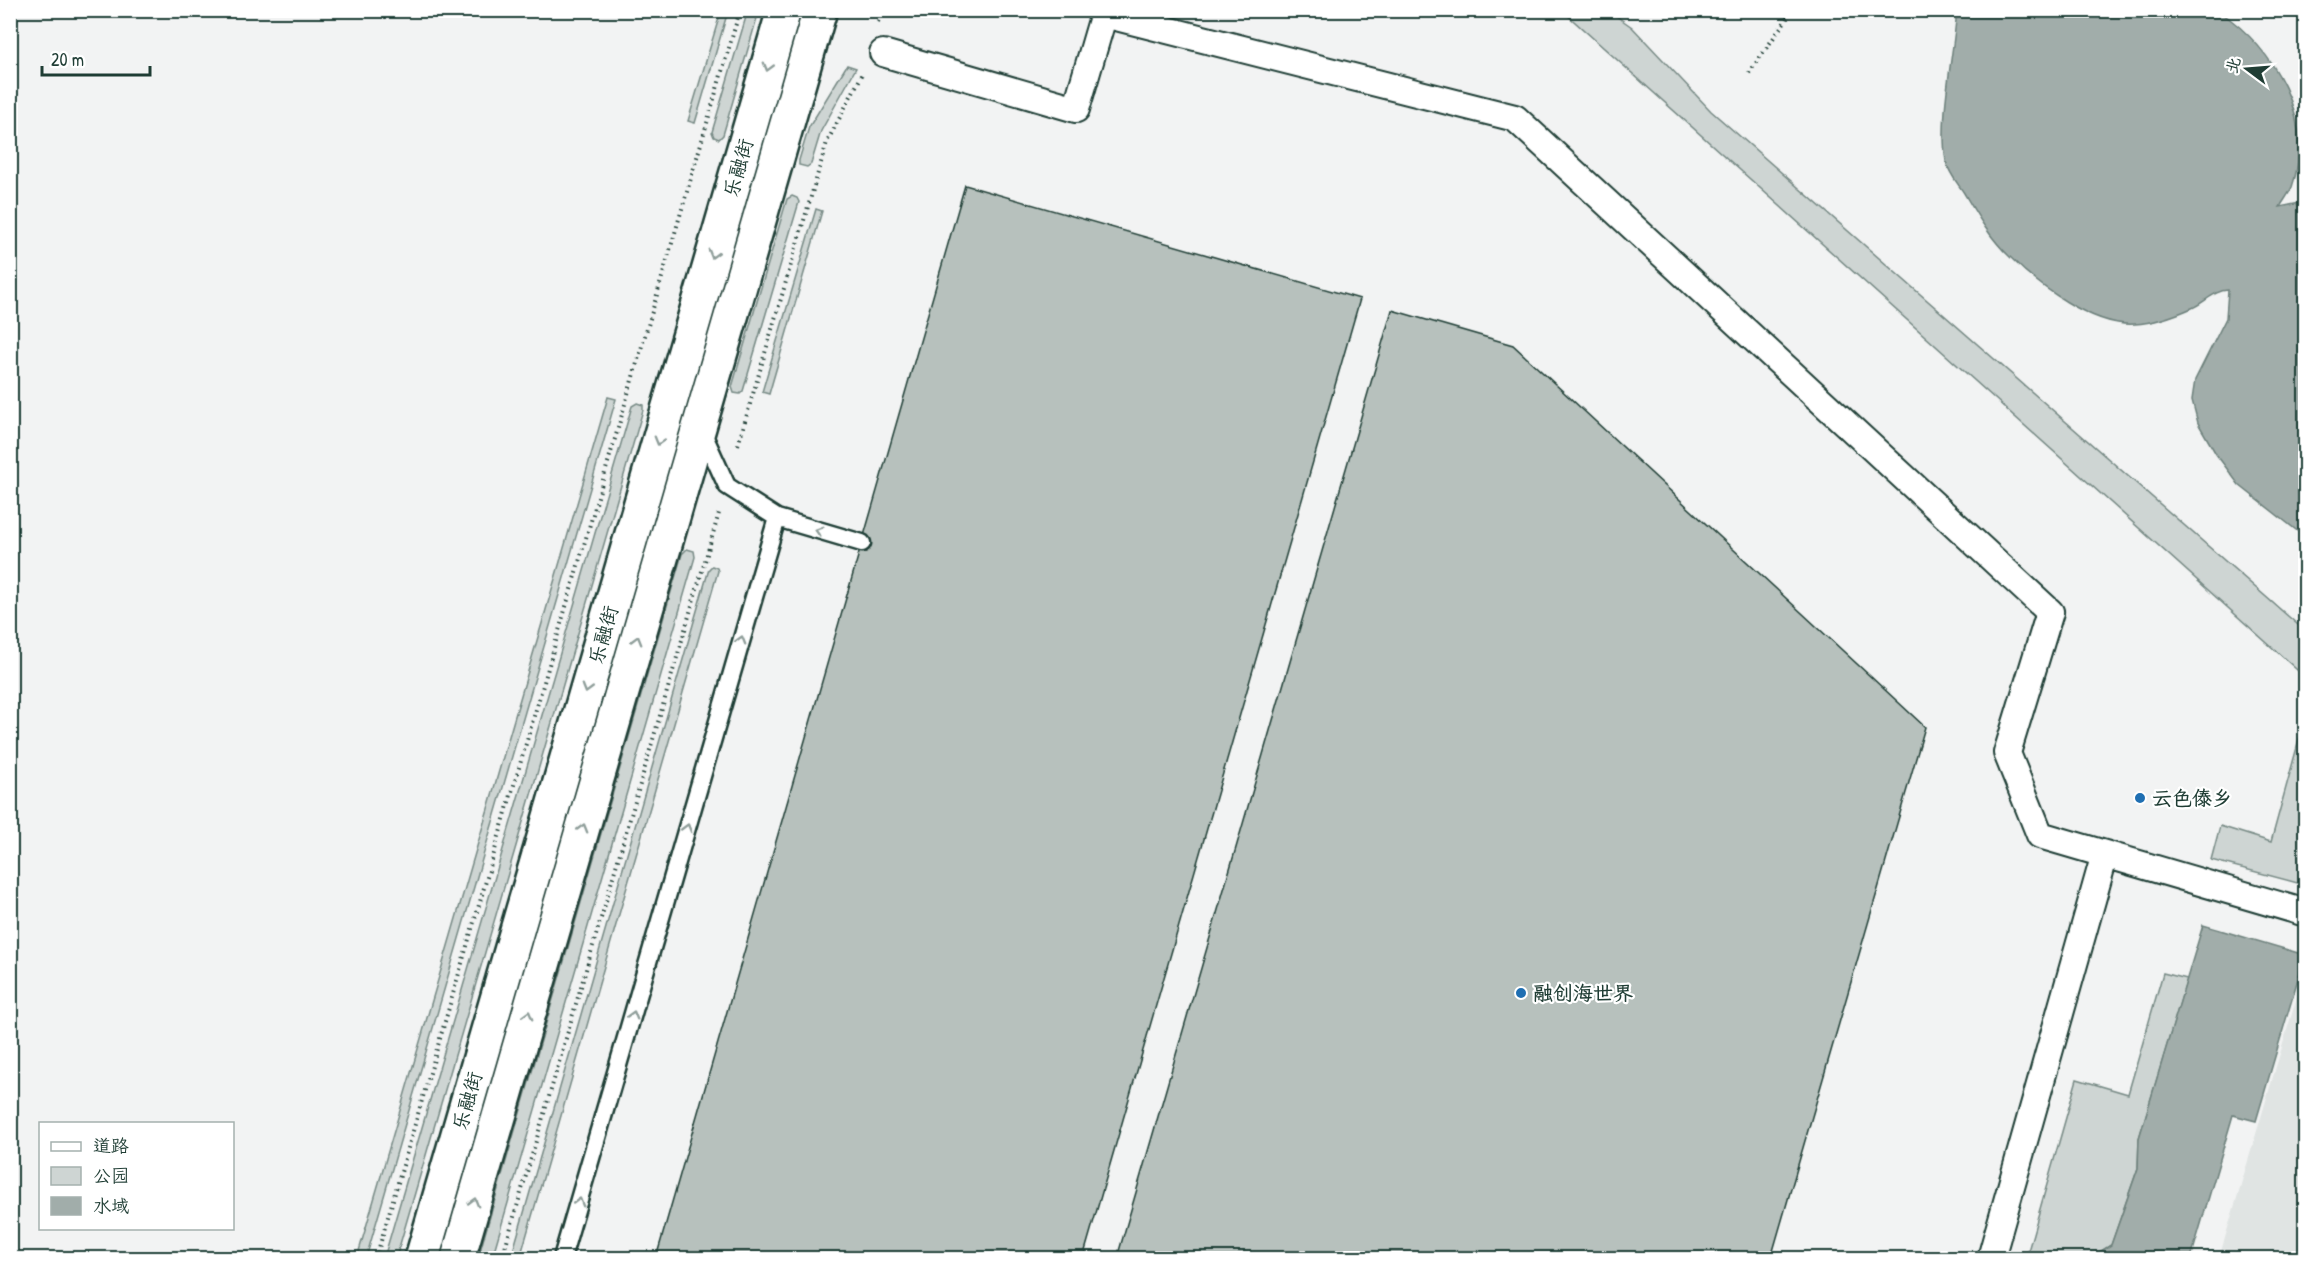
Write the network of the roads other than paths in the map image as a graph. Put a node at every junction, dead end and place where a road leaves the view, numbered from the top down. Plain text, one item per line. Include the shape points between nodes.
1 (784, 10) edge
2 (820, 10) edge
3 (1104, 12) edge
4 (875, 51) road end
5 (699, 424) junction
6 (777, 518) junction
7 (862, 543) dead end
8 (2106, 854) junction
9 (2306, 913) edge
10 (422, 1258) edge
11 (458, 1258) edge
12 (562, 1258) edge
13 (1991, 1258) edge

1 -> 10 street, 乐融街
2 - 5 street, 乐融街
3 - 4 street via 1077,109
3 - 8 street via 1515,118 2050,612 2007,753 2040,835
5 - 6 lane via 727,486
11 -> 5 street, 乐融街
7 -> 6 lane
12 -> 6 lane
8 - 9 street
8 - 13 street

